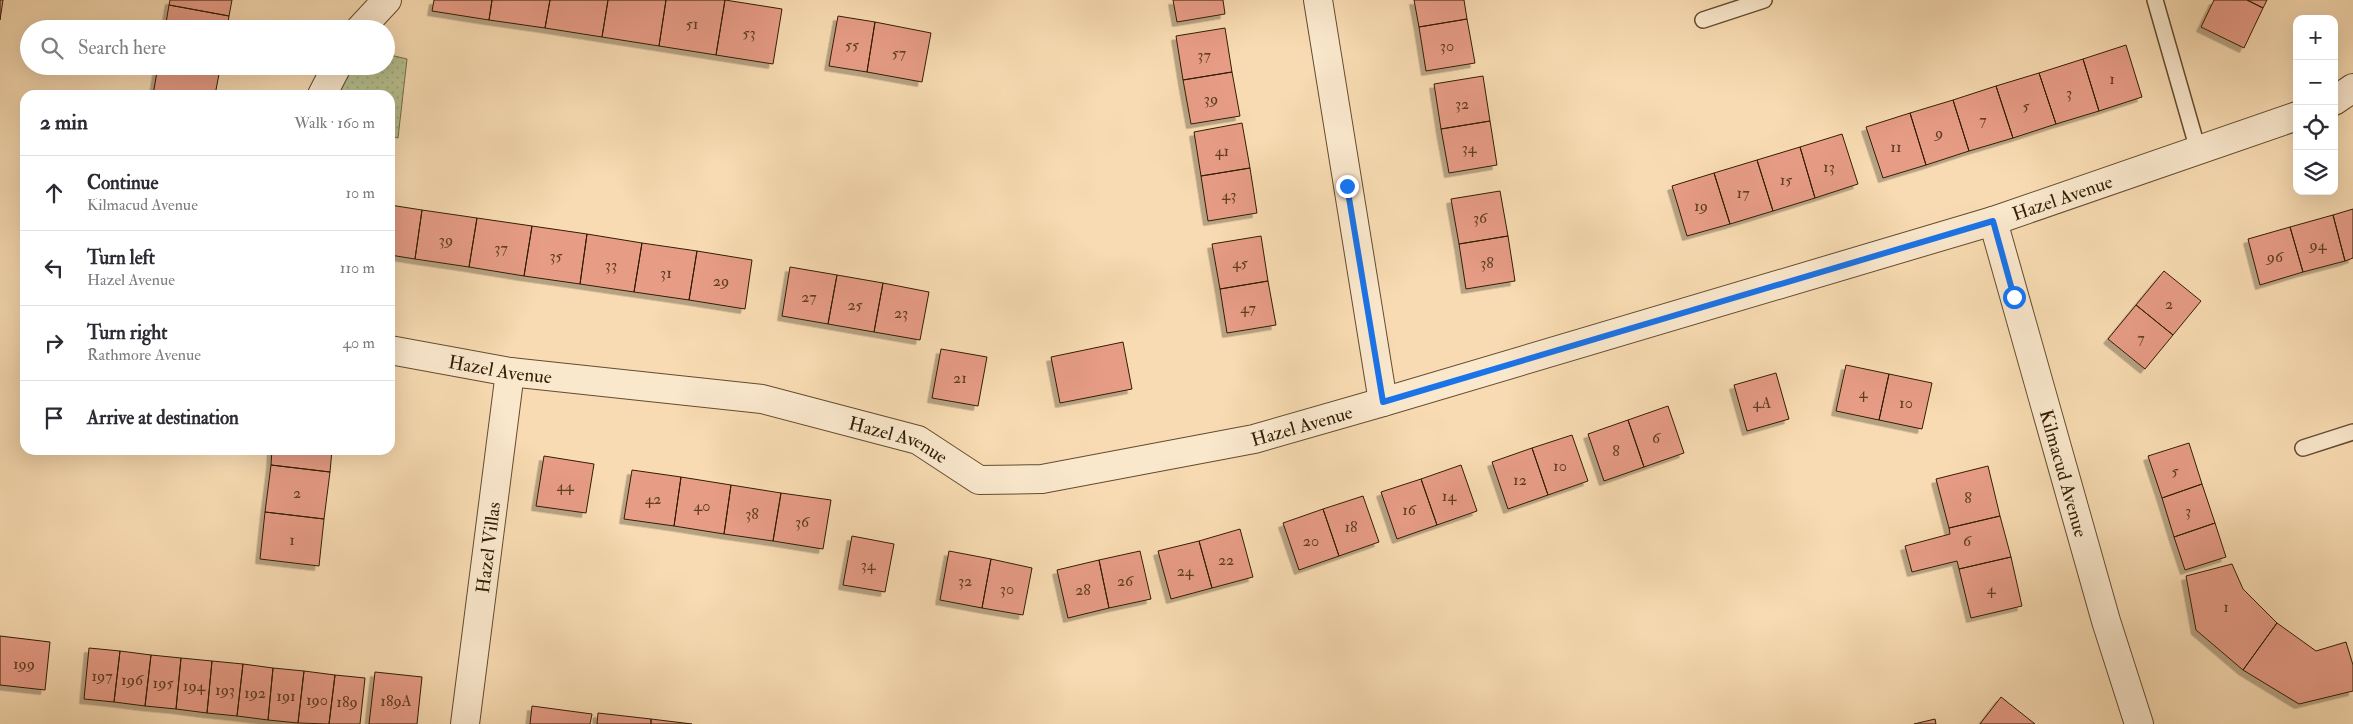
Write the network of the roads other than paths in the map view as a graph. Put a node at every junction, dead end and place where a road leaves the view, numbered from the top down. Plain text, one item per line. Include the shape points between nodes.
1 (387, 0) edge
2 (1318, 0) edge
3 (1764, 0) edge
4 (2155, 0) edge
5 (368, 20) edge
6 (1704, 20) dead end
7 (332, 75) edge
8 (2353, 88) edge
9 (325, 90) edge
10 (2338, 98) edge
11 (2293, 117) edge
12 (2198, 150) junction
13 (1993, 221) junction
14 (395, 351) edge
15 (510, 372) junction
16 (1383, 402) junction
17 (2353, 432) edge
18 (2303, 448) dead end
19 (465, 724) edge
20 (2139, 724) edge

1 - 5 street
2 - 16 street
3 - 6 lane
4 - 12 lane
7 - 9 street
8 - 10 street
11 - 12 street, Hazel Avenue
12 - 13 street, Hazel Avenue
13 - 16 street, Hazel Avenue
13 - 20 street, Kilmacud Avenue via 2106,621
14 - 15 street, Hazel Avenue
15 - 16 street, Hazel Avenue via 762,399 918,440 979,480 1042,480 1244,441
15 - 19 street, Hazel Villas
17 - 18 lane

